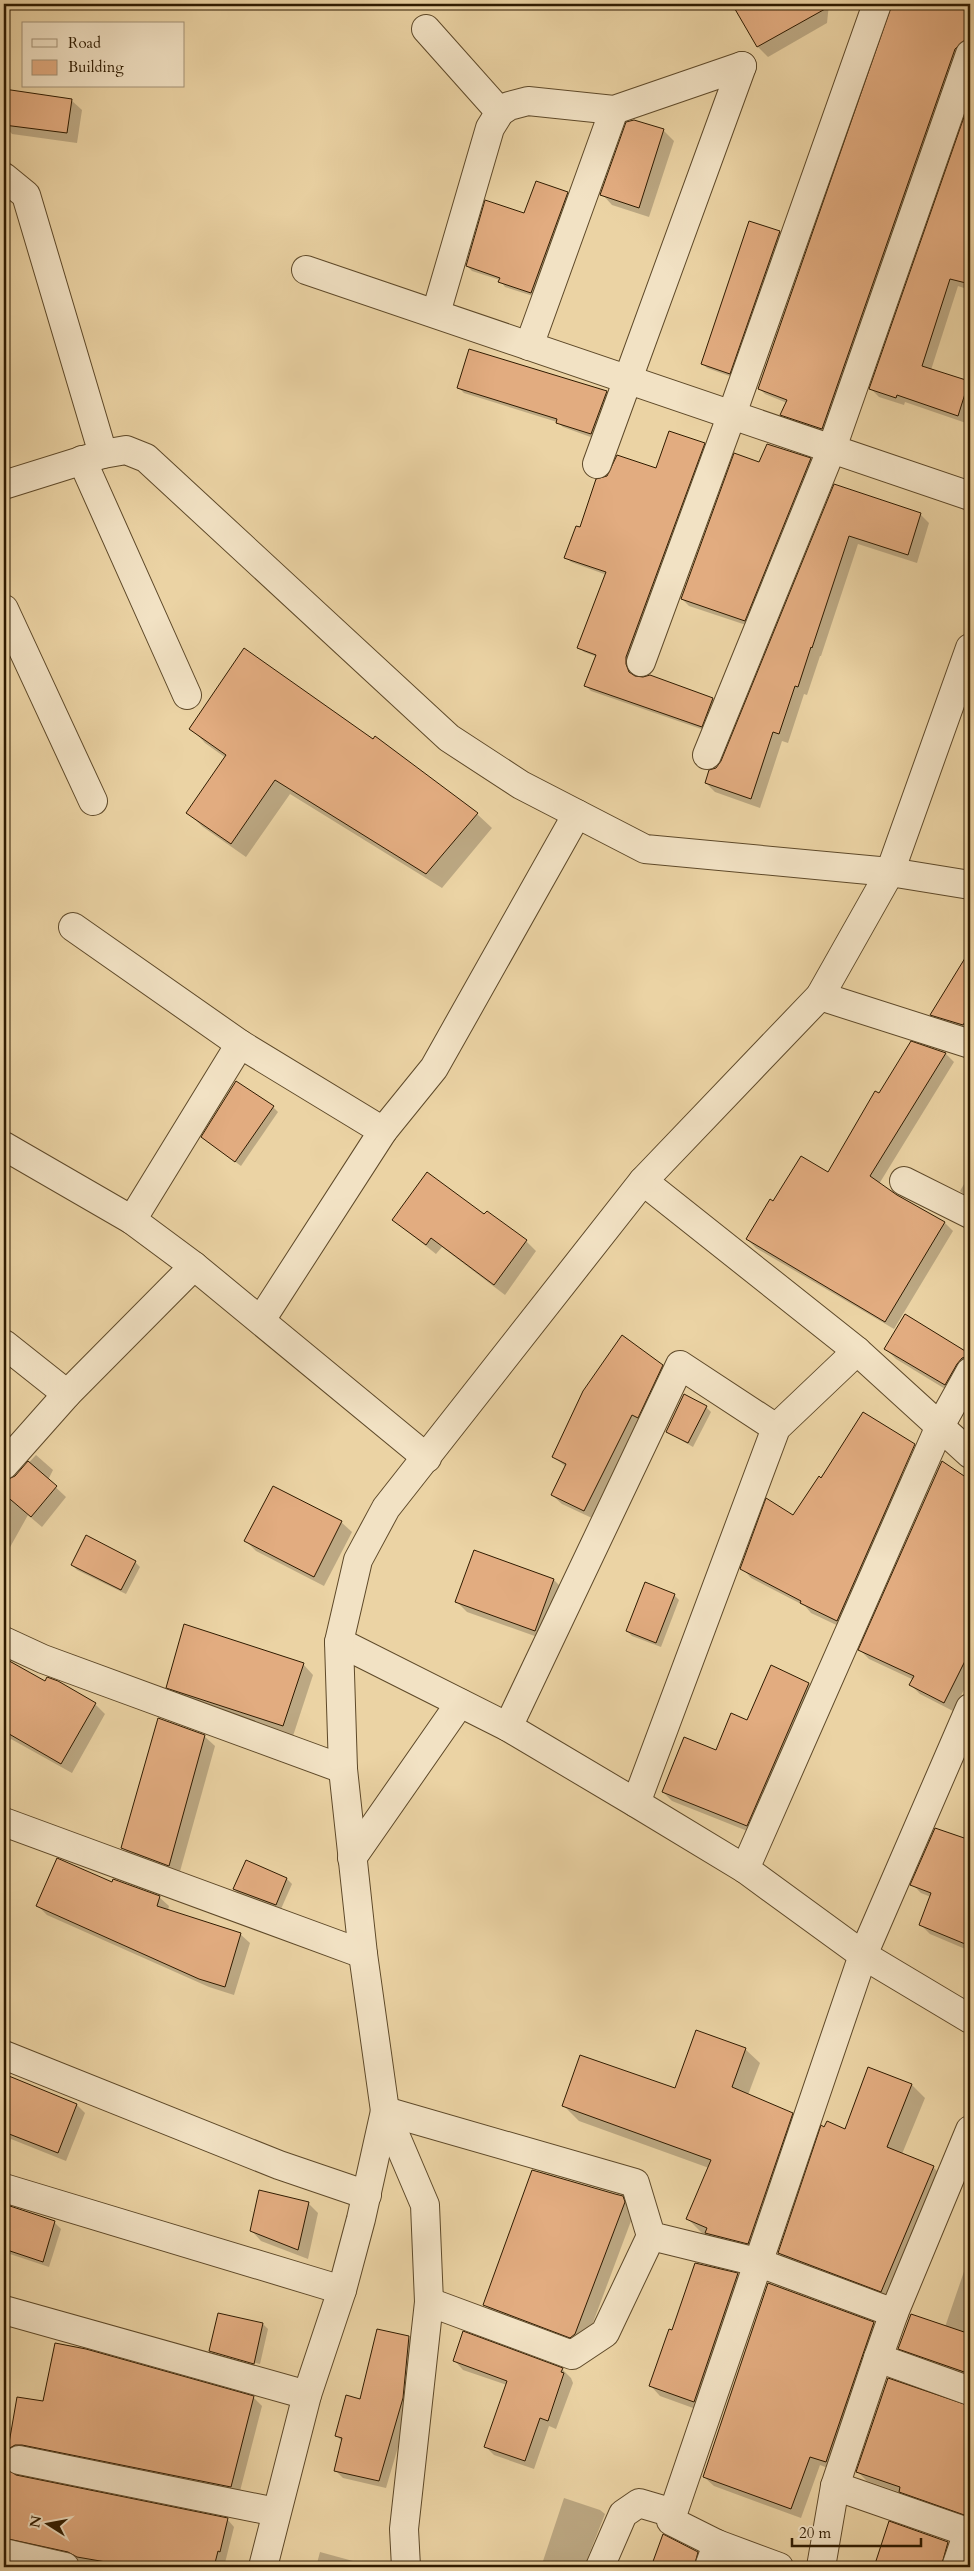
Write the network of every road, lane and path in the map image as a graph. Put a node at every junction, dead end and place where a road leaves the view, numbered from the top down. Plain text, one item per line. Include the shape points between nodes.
1 (877, 4) edge
2 (426, 29) dead end
3 (970, 54) edge
4 (614, 110) junction
5 (500, 112) junction
6 (4, 177) edge
7 (306, 270) dead end
8 (436, 313) junction
9 (529, 346) junction
10 (628, 380) junction
11 (732, 414) junction
12 (832, 448) junction
13 (92, 457) junction
14 (597, 464) dead end
15 (4, 485) edge
16 (970, 496) edge
17 (5, 613) edge
18 (970, 648) edge
19 (641, 662) dead end
20 (187, 695) dead end
21 (706, 754) dead end
22 (93, 801) dead end
23 (577, 814) junction
24 (890, 872) junction
25 (970, 885) edge
26 (73, 927) dead end
27 (820, 996) junction
28 (240, 1044) junction
29 (970, 1044) edge
30 (383, 1131) junction
31 (4, 1146) edge
32 (643, 1181) junction
33 (904, 1181) dead end
34 (970, 1214) edge
35 (132, 1220) junction
36 (194, 1266) junction
37 (261, 1320) junction
38 (4, 1344) edge
39 (857, 1351) junction
40 (970, 1372) edge
41 (67, 1394) junction
42 (940, 1426) junction
43 (776, 1428) junction
44 (970, 1454) edge
45 (427, 1458) junction
46 (4, 1465) edge
47 (4, 1641) edge
48 (339, 1642) junction
49 (460, 1703) junction
50 (970, 1708) edge
51 (508, 1727) junction
52 (343, 1769) junction
53 (636, 1803) junction
54 (4, 1822) edge
55 (352, 1858) junction
56 (745, 1868) junction
57 (363, 1954) junction
58 (863, 1955) junction
59 (970, 2019) edge
60 (4, 2055) edge
61 (385, 2111) junction
62 (970, 2130) edge
63 (4, 2188) edge
64 (367, 2195) junction
65 (652, 2236) junction
66 (757, 2262) junction
67 (342, 2290) junction
68 (429, 2302) junction
69 (4, 2310) edge
70 (894, 2313) junction
71 (878, 2358) junction
72 (970, 2391) edge
73 (307, 2395) junction
74 (19, 2460) dead end
75 (835, 2486) junction
76 (276, 2512) junction
77 (673, 2514) junction
78 (969, 2533) edge
79 (4, 2553) edge
80 (713, 2556) edge
81 (65, 2567) edge
82 (263, 2567) edge
83 (406, 2567) edge
84 (600, 2567) edge
85 (778, 2567) edge
86 (821, 2567) edge
87 (956, 2567) edge

1 - 11 street
2 - 5 street
3 - 12 street
4 - 5 street via 528,102 509,106
4 - 9 street
4 - 10 street via 742,66
5 - 8 street via 490,128
6 - 13 street via 26,195
7 - 8 street
8 - 9 street
9 - 10 street
10 - 11 street
10 - 14 street
11 - 12 street
11 - 19 street
12 - 16 street
12 - 21 street
13 - 15 street
13 - 20 street
13 - 23 street via 126,450 146,458 449,738 521,786
17 - 22 street
18 - 24 street
23 - 24 street via 645,849
23 - 30 street via 434,1068
24 - 25 street
24 - 27 street
26 - 28 street
27 - 29 street
27 - 32 street
28 - 30 street
28 - 35 street
30 - 37 street
31 - 35 street
32 - 39 street
32 - 45 street
33 - 34 street
35 - 36 street
36 - 37 street
36 - 41 street
37 - 45 street
38 - 41 street
39 - 42 street
39 - 43 street
40 - 42 street
41 - 46 street
42 - 44 street
42 - 56 street
43 - 51 street via 680,1365
43 - 53 street
45 - 48 street via 386,1508 358,1560
47 - 52 street via 43,1660
48 - 49 street
48 - 52 street
49 - 51 street
49 - 55 street
50 - 58 street
51 - 53 street
52 - 55 street
53 - 56 street
54 - 57 street
55 - 57 street
56 - 58 street
57 - 61 street
58 - 59 street
58 - 66 street
60 - 64 street via 280,2165
61 - 64 street
61 - 65 street via 635,2182
61 - 68 street via 425,2205
62 - 70 street
63 - 67 street
64 - 67 street
65 - 66 street
65 - 68 street via 605,2332 572,2355
66 - 70 street
66 - 77 street
67 - 73 street
68 - 83 street via 404,2529
69 - 73 street
70 - 71 street
71 - 72 street
71 - 75 street
73 - 76 street
74 - 76 street
75 - 78 street
75 - 86 street
76 - 82 street
77 - 80 street via 671,2521
77 - 84 street via 639,2503 623,2514
78 - 87 street
79 - 81 street
80 - 85 street

